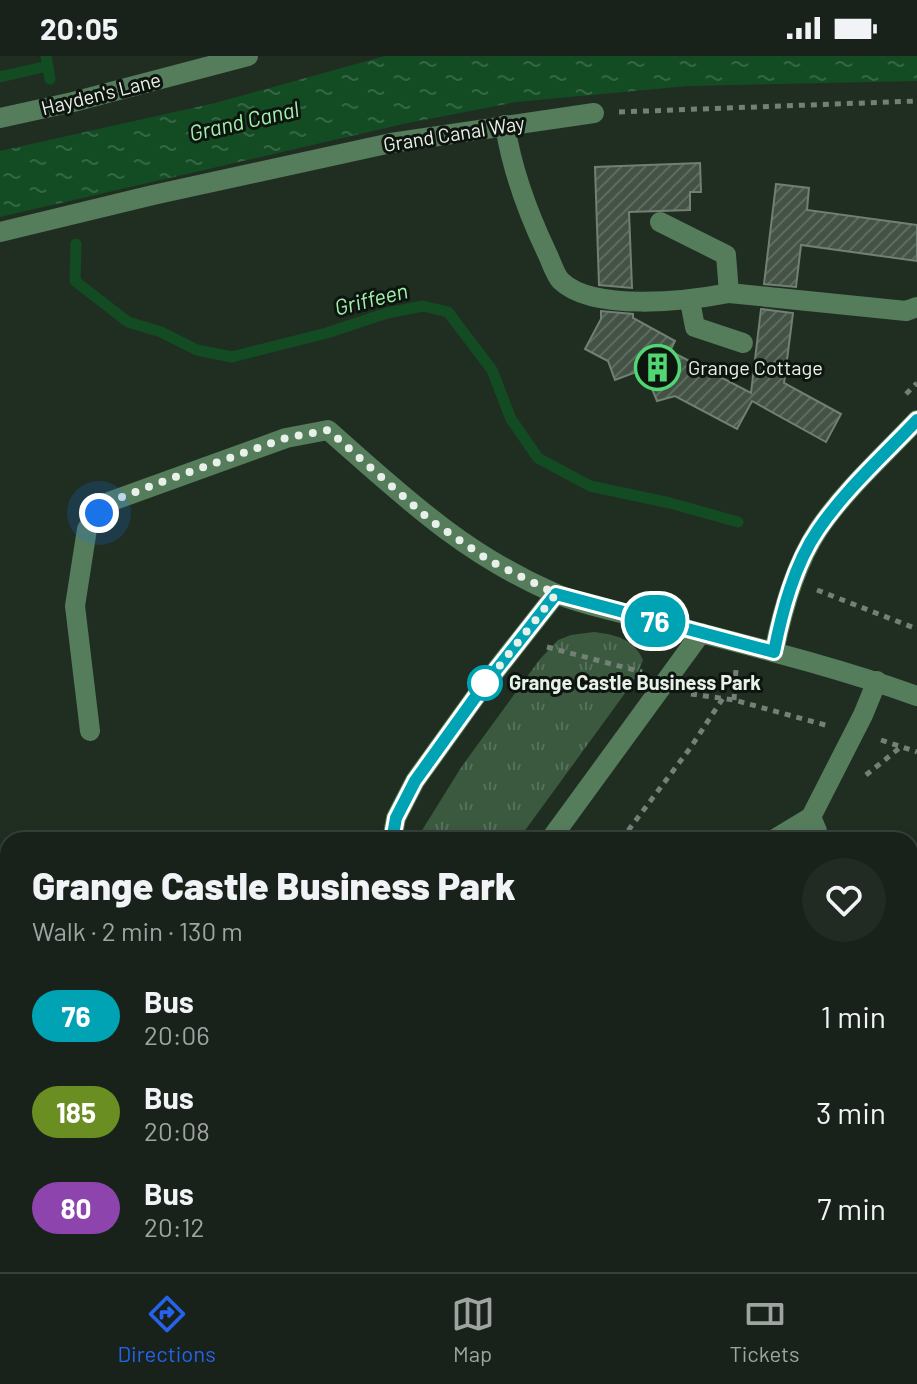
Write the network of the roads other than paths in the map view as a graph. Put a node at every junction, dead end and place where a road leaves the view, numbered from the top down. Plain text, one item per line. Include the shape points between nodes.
1 (248, 56) edge
2 (594, 113) road end
3 (0, 118) edge
4 (505, 125) junction
5 (660, 222) dead end
6 (0, 232) edge
7 (729, 293) junction
8 (690, 301) junction
9 (917, 307) edge
10 (743, 343) dead end
11 (917, 420) edge
12 (556, 594) junction
13 (701, 633) junction
14 (774, 652) junction
15 (877, 681) junction
16 (917, 696) edge
17 (90, 731) dead end
18 (811, 817) junction
19 (393, 832) edge
20 (556, 832) edge
21 (786, 832) edge
22 (817, 832) edge

1 - 3 street, Hayden's Lane
2 - 4 street, Grand Canal Way
4 - 6 street, Grand Canal Way via 391,143
4 - 8 street via 526,209 560,280 590,296
5 - 7 street via 726,255
7 - 8 street
7 - 9 street via 906,311
8 - 10 street via 695,327
11 - 14 street via 816,533 794,581
12 - 13 street
12 - 17 street via 490,561 430,520 328,430 286,438 109,502 87,529 75,606
12 - 19 street via 415,781
13 - 14 street
13 - 20 street
14 - 15 street
15 - 16 street
15 - 18 street
18 - 21 street
18 - 22 street

